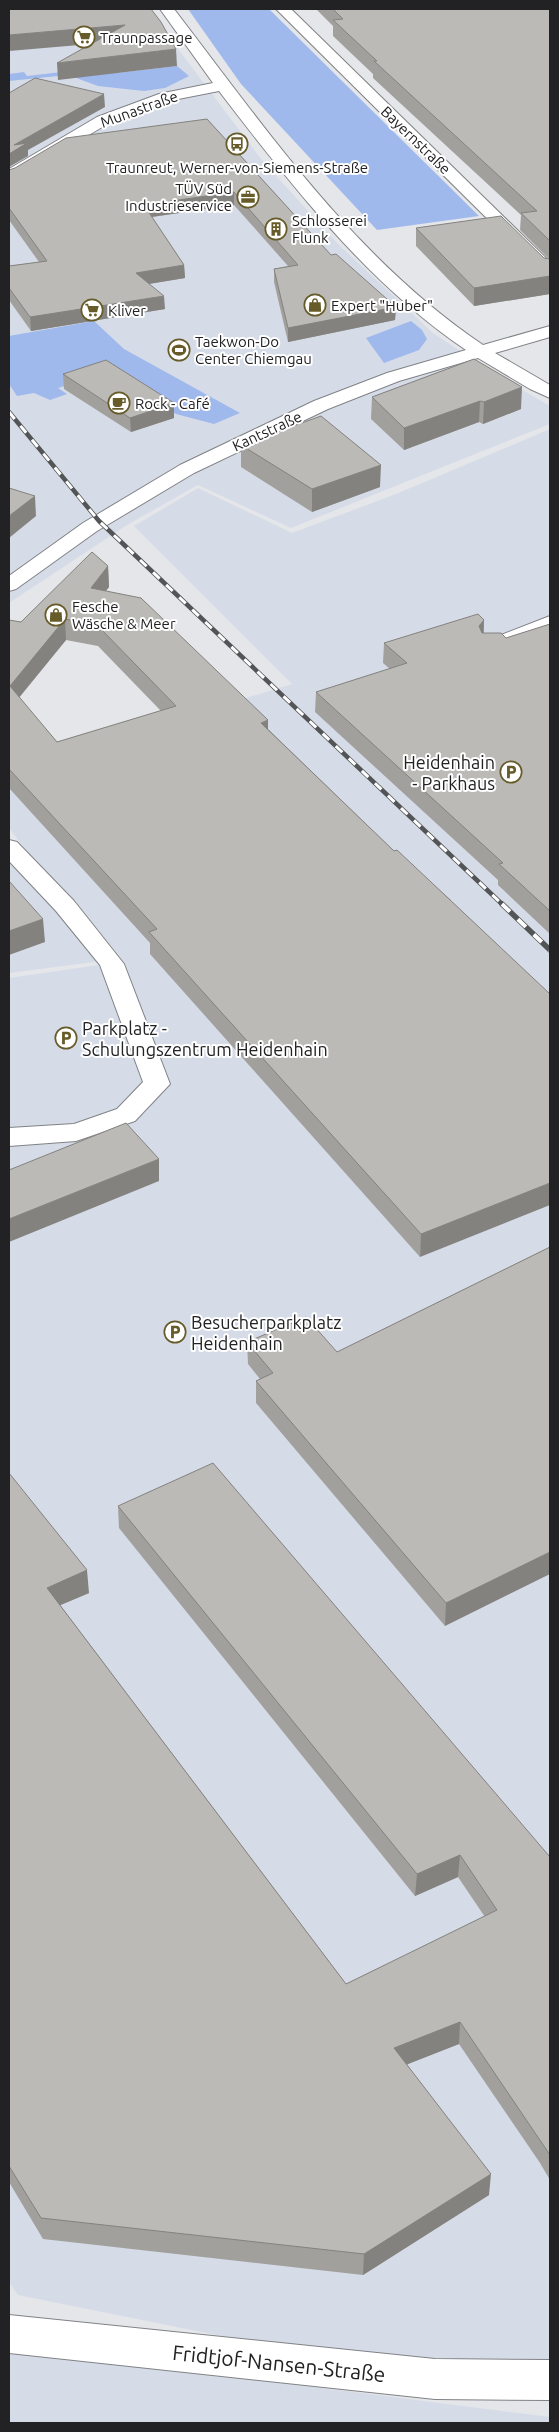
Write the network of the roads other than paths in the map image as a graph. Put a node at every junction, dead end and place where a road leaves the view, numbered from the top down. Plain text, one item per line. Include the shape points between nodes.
1 (167, 9) edge
2 (283, 9) edge
3 (223, 86) junction
4 (9, 176) edge
5 (550, 271) edge
6 (550, 331) edge
7 (480, 350) junction
8 (550, 392) edge
9 (9, 586) edge
10 (550, 622) edge
11 (491, 647) edge
12 (9, 847) edge
13 (9, 1138) edge
14 (9, 2334) edge
15 (550, 2380) edge

1 - 3 street
2 - 5 street, Bayernstraße
3 - 4 street, Munastraße via 164,97 103,120
3 - 7 street via 281,159 394,282 445,326
6 - 7 street, Kantstraße
7 - 8 street
7 - 9 street, Kantstraße via 393,377 321,406 187,469 90,527
10 - 11 street
12 - 13 street via 112,964 157,1084 126,1115 76,1132
14 - 15 street, Fridtjof-Nansen-Straße via 435,2379

